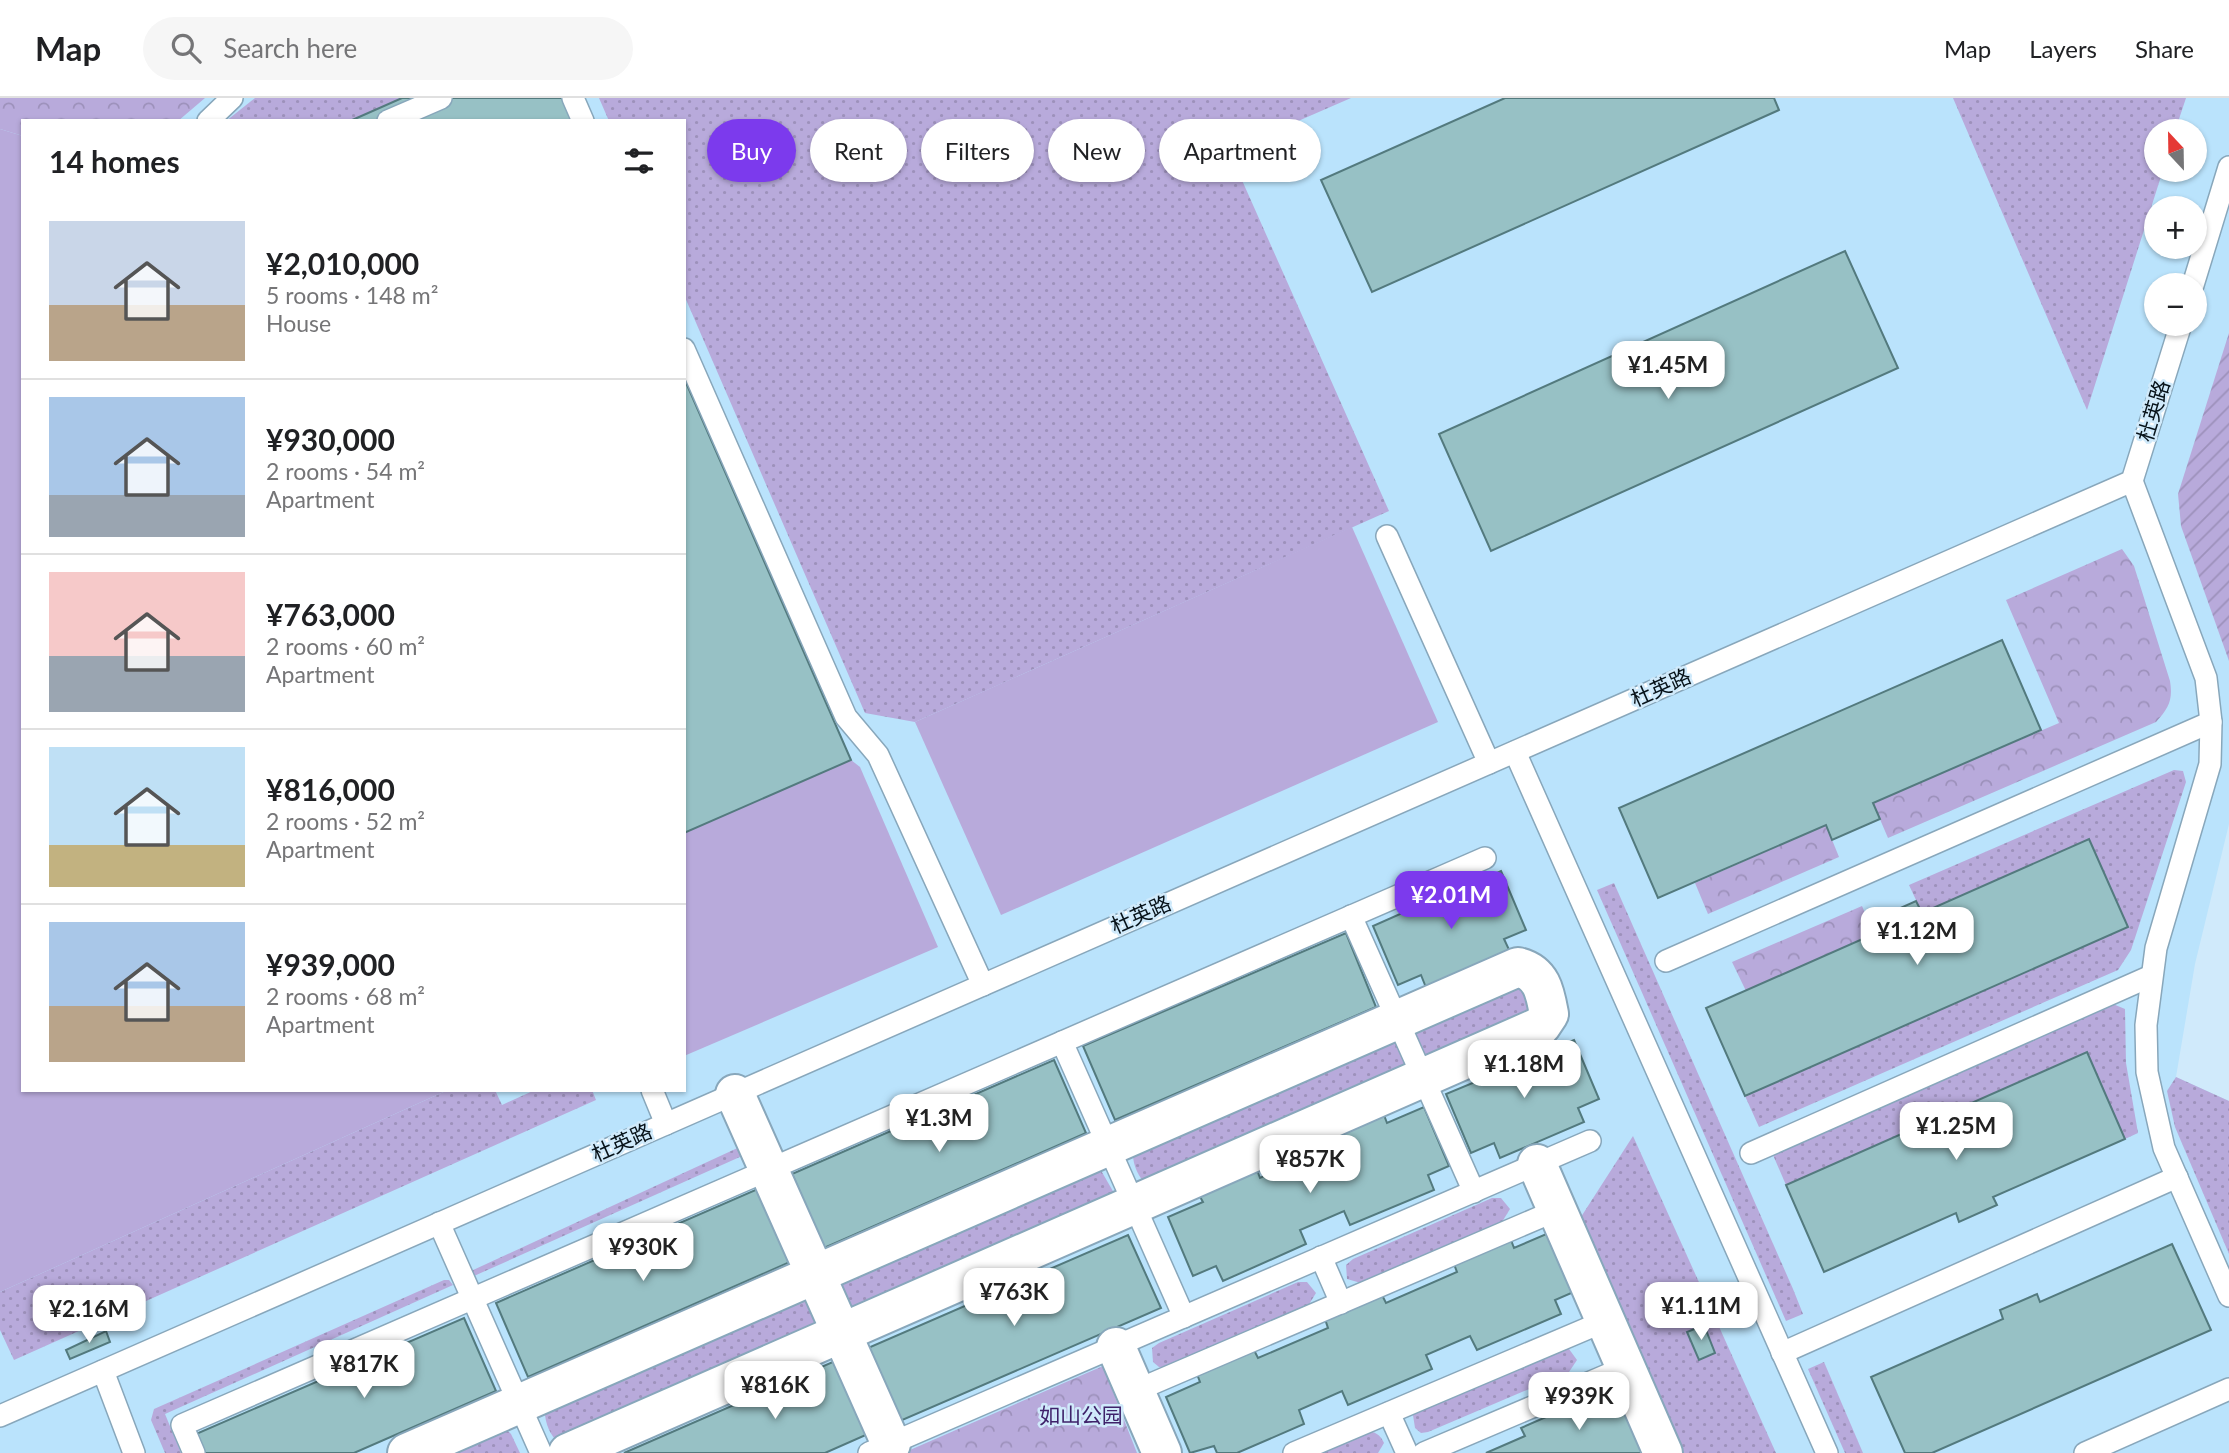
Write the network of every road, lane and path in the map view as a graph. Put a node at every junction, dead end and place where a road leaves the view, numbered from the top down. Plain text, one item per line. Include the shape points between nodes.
1 (232, 98) edge
2 (441, 98) edge
3 (573, 98) edge
4 (210, 119) edge
5 (393, 119) edge
6 (582, 119) edge
7 (2229, 167) edge
8 (2197, 273) edge
9 (2177, 336) edge
10 (686, 354) edge
11 (2132, 481) junction
12 (1387, 536) dead end
13 (2211, 722) junction
14 (1515, 752) junction
15 (1489, 763) junction
16 (1485, 858) dead end
17 (1351, 916) junction
18 (1666, 961) dead end
19 (2151, 976) junction
20 (983, 985) junction
21 (1397, 1020) junction
22 (1062, 1042) junction
23 (1423, 1077) junction
24 (653, 1092) edge
25 (735, 1094) junction
26 (666, 1124) junction
27 (1590, 1141) dead end
28 (1108, 1147) junction
29 (1751, 1153) dead end
30 (1537, 1164) junction
31 (769, 1169) junction
32 (2177, 1177) junction
33 (1474, 1192) junction
34 (1134, 1205) junction
35 (1557, 1210) junction
36 (439, 1223) junction
37 (1321, 1258) junction
38 (816, 1275) junction
39 (2229, 1296) edge
40 (472, 1299) junction
41 (1341, 1303) junction
42 (1184, 1317) junction
43 (1605, 1321) junction
44 (841, 1333) junction
45 (1115, 1347) junction
46 (1782, 1353) junction
47 (1626, 1367) junction
48 (103, 1371) junction
49 (2229, 1390) edge
50 (1135, 1391) junction
51 (519, 1404) junction
52 (1389, 1413) junction
53 (0, 1416) edge
54 (880, 1448) edge
55 (133, 1453) edge
56 (194, 1453) edge
57 (407, 1453) edge
58 (541, 1453) edge
59 (568, 1453) edge
60 (1162, 1453) edge
61 (1294, 1453) edge
62 (1407, 1453) edge
63 (1424, 1453) edge
64 (1663, 1453) edge
65 (1827, 1453) edge
66 (2085, 1453) edge

1 - 4 lane
2 - 5 lane
3 - 6 lane
7 - 8 lane
9 - 11 lane, 杜英路
10 - 20 lane via 846,717 878,755
11 - 13 lane via 2206,678
11 - 14 lane, 杜英路
12 - 15 lane
13 - 18 lane
13 - 19 lane via 2210,764 2155,948
14 - 15 lane, 杜英路
14 - 46 lane
15 - 20 lane, 杜英路
16 - 17 lane
17 - 21 lane
17 - 22 lane
19 - 29 lane
19 - 32 lane via 2147,1072 2162,1141
20 - 25 lane, 杜英路
21 - 23 lane
21 - 23 street via 1518,967 1530,970 1545,988 1549,1014 1541,1026
21 - 28 street
22 - 28 lane
22 - 31 lane
23 - 33 lane
23 - 34 street
24 - 26 lane
25 - 26 lane, 杜英路
25 - 31 street
26 - 36 lane, 杜英路
27 - 30 lane
28 - 34 lane
28 - 38 street
30 - 33 lane
30 - 35 street
31 - 38 street
31 - 40 lane
32 - 39 lane
32 - 46 lane
33 - 37 lane
34 - 42 lane
34 - 44 street
35 - 41 lane
35 - 43 street
36 - 40 lane
36 - 48 lane, 杜英路
37 - 41 lane
37 - 42 lane
38 - 44 street
38 - 51 street
40 - 51 lane
40 - 56 lane via 182,1425
41 - 50 lane
42 - 45 lane
43 - 47 street
43 - 52 lane
44 - 54 street
44 - 59 street
45 - 50 street
45 - 54 lane
46 - 65 lane
47 - 63 lane
47 - 64 street
48 - 53 lane, 杜英路
48 - 55 lane
49 - 66 lane
50 - 60 street
51 - 57 street
51 - 58 lane
52 - 61 lane
52 - 62 lane

